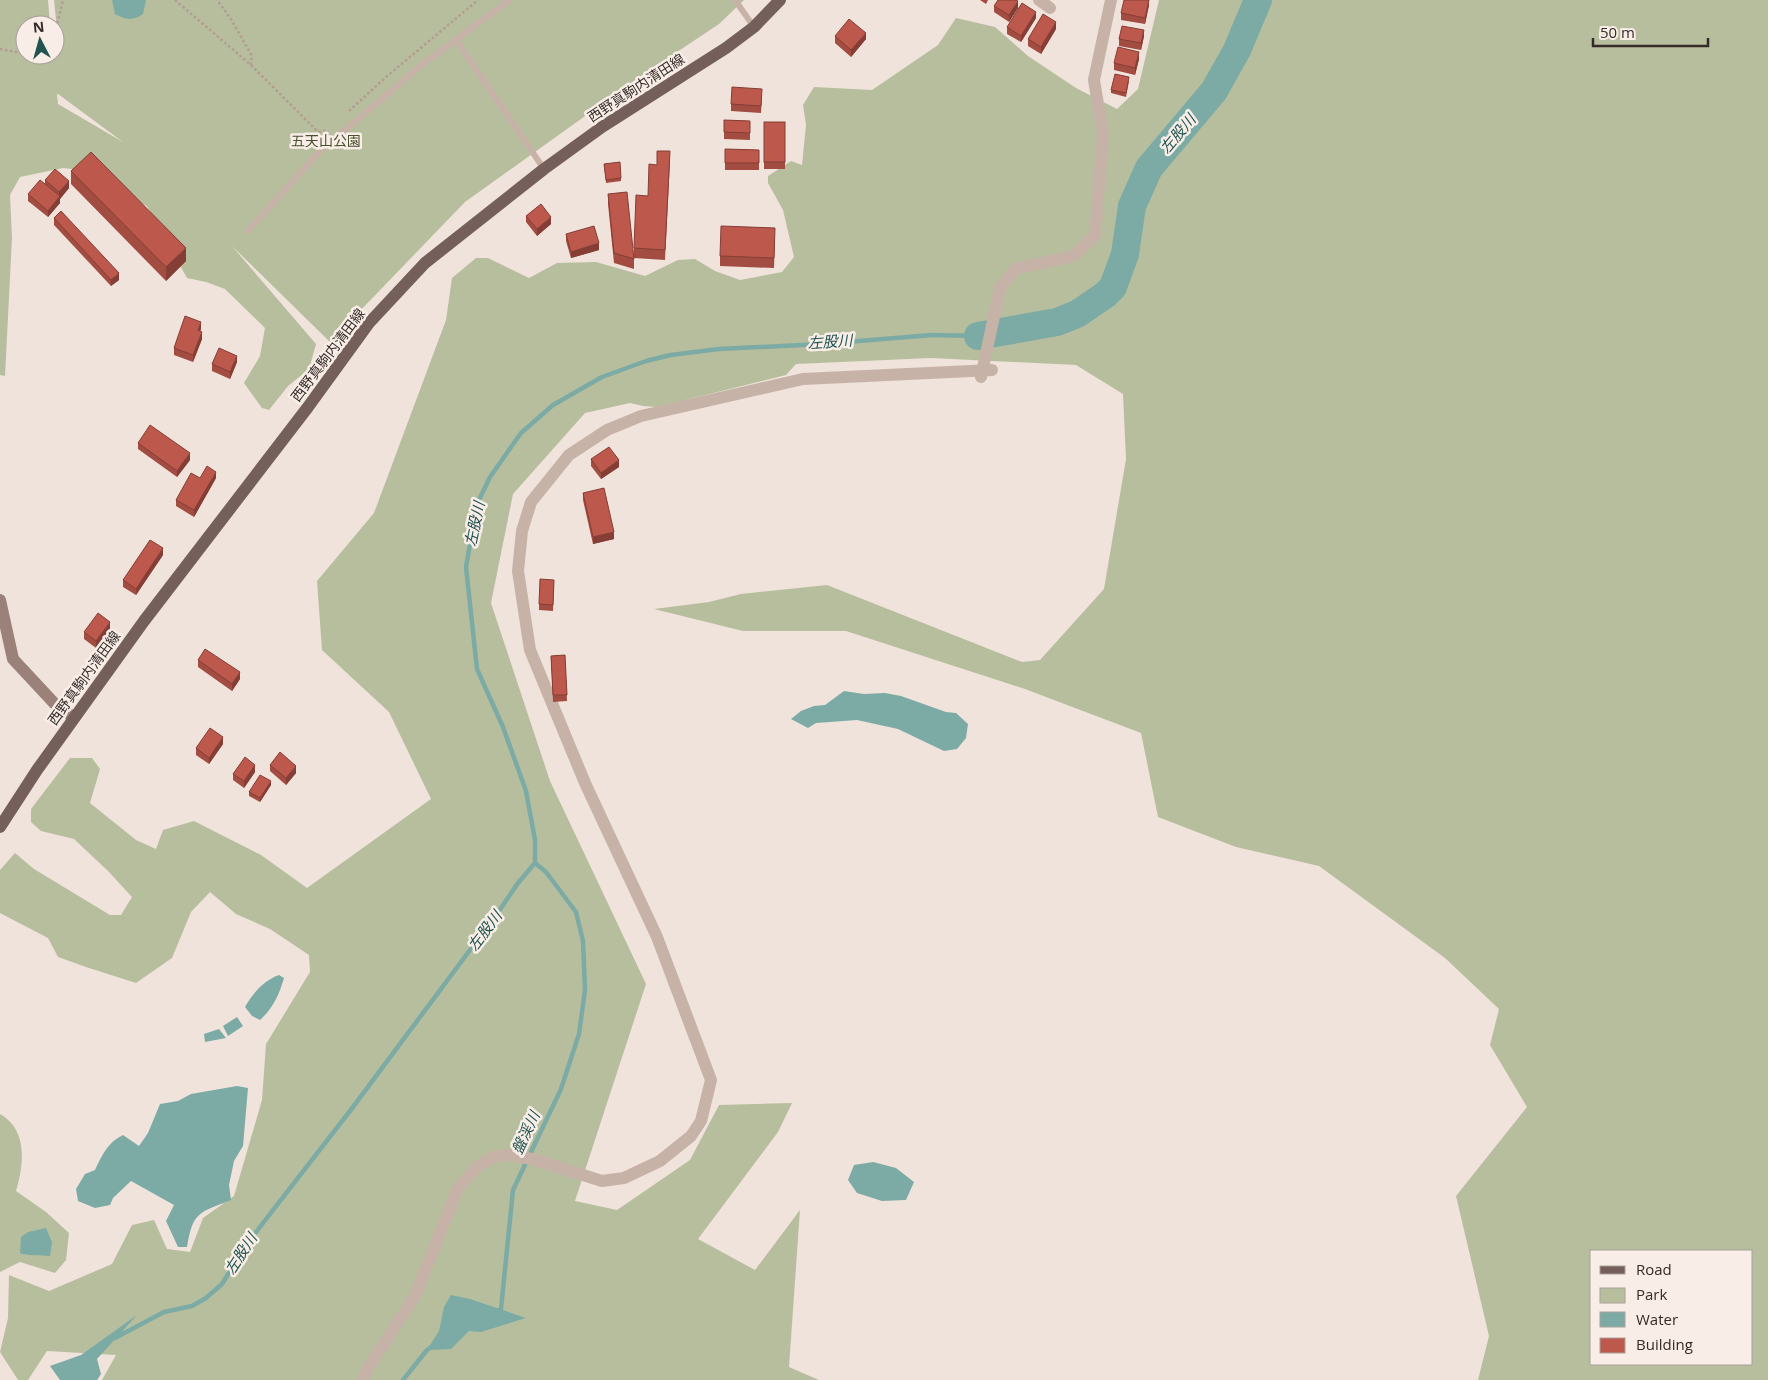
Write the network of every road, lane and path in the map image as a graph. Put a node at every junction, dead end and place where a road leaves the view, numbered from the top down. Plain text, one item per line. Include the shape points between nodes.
1 (63, 0) edge
2 (175, 0) edge
3 (217, 0) edge
4 (478, 0) edge
5 (510, 0) edge
6 (735, 0) edge
7 (780, 0) edge
8 (1039, 0) edge
9 (1111, 0) edge
10 (1050, 8) dead end
11 (59, 15) edge
12 (754, 28) junction
13 (456, 40) junction
14 (0, 49) edge
15 (15, 52) edge
16 (251, 65) junction
17 (346, 113) dead end
18 (333, 125) dead end
19 (544, 169) junction
20 (248, 231) dead end
21 (992, 370) dead end
22 (981, 377) dead end
23 (0, 600) edge
24 (74, 718) junction
25 (0, 826) edge
26 (363, 1380) edge

1 - 11 path
2 - 16 path
3 - 16 path via 252,56
4 - 17 path
5 - 13 lane
6 - 12 lane
7 - 12 main road, 西野真駒内清田線
8 - 10 street
9 - 22 street via 1094,80 1103,134 1095,234 1074,256 1015,269 998,293
12 - 19 main road, 西野真駒内清田線 via 602,127
13 - 19 lane
13 - 20 lane via 386,93 318,153
14 - 15 path
16 - 18 path via 318,132 326,132
19 - 24 main road, 西野真駒内清田線 via 425,263 369,323
21 - 26 street via 803,380 641,416 607,430 570,455 531,502 522,531 518,571 530,650 585,783 657,937 711,1080 701,1121 691,1136 660,1161 624,1178 602,1181 532,1158 511,1155 496,1156 478,1166 458,1188 415,1296
23 - 24 street via 13,659 54,703
24 - 25 main road, 西野真駒内清田線

